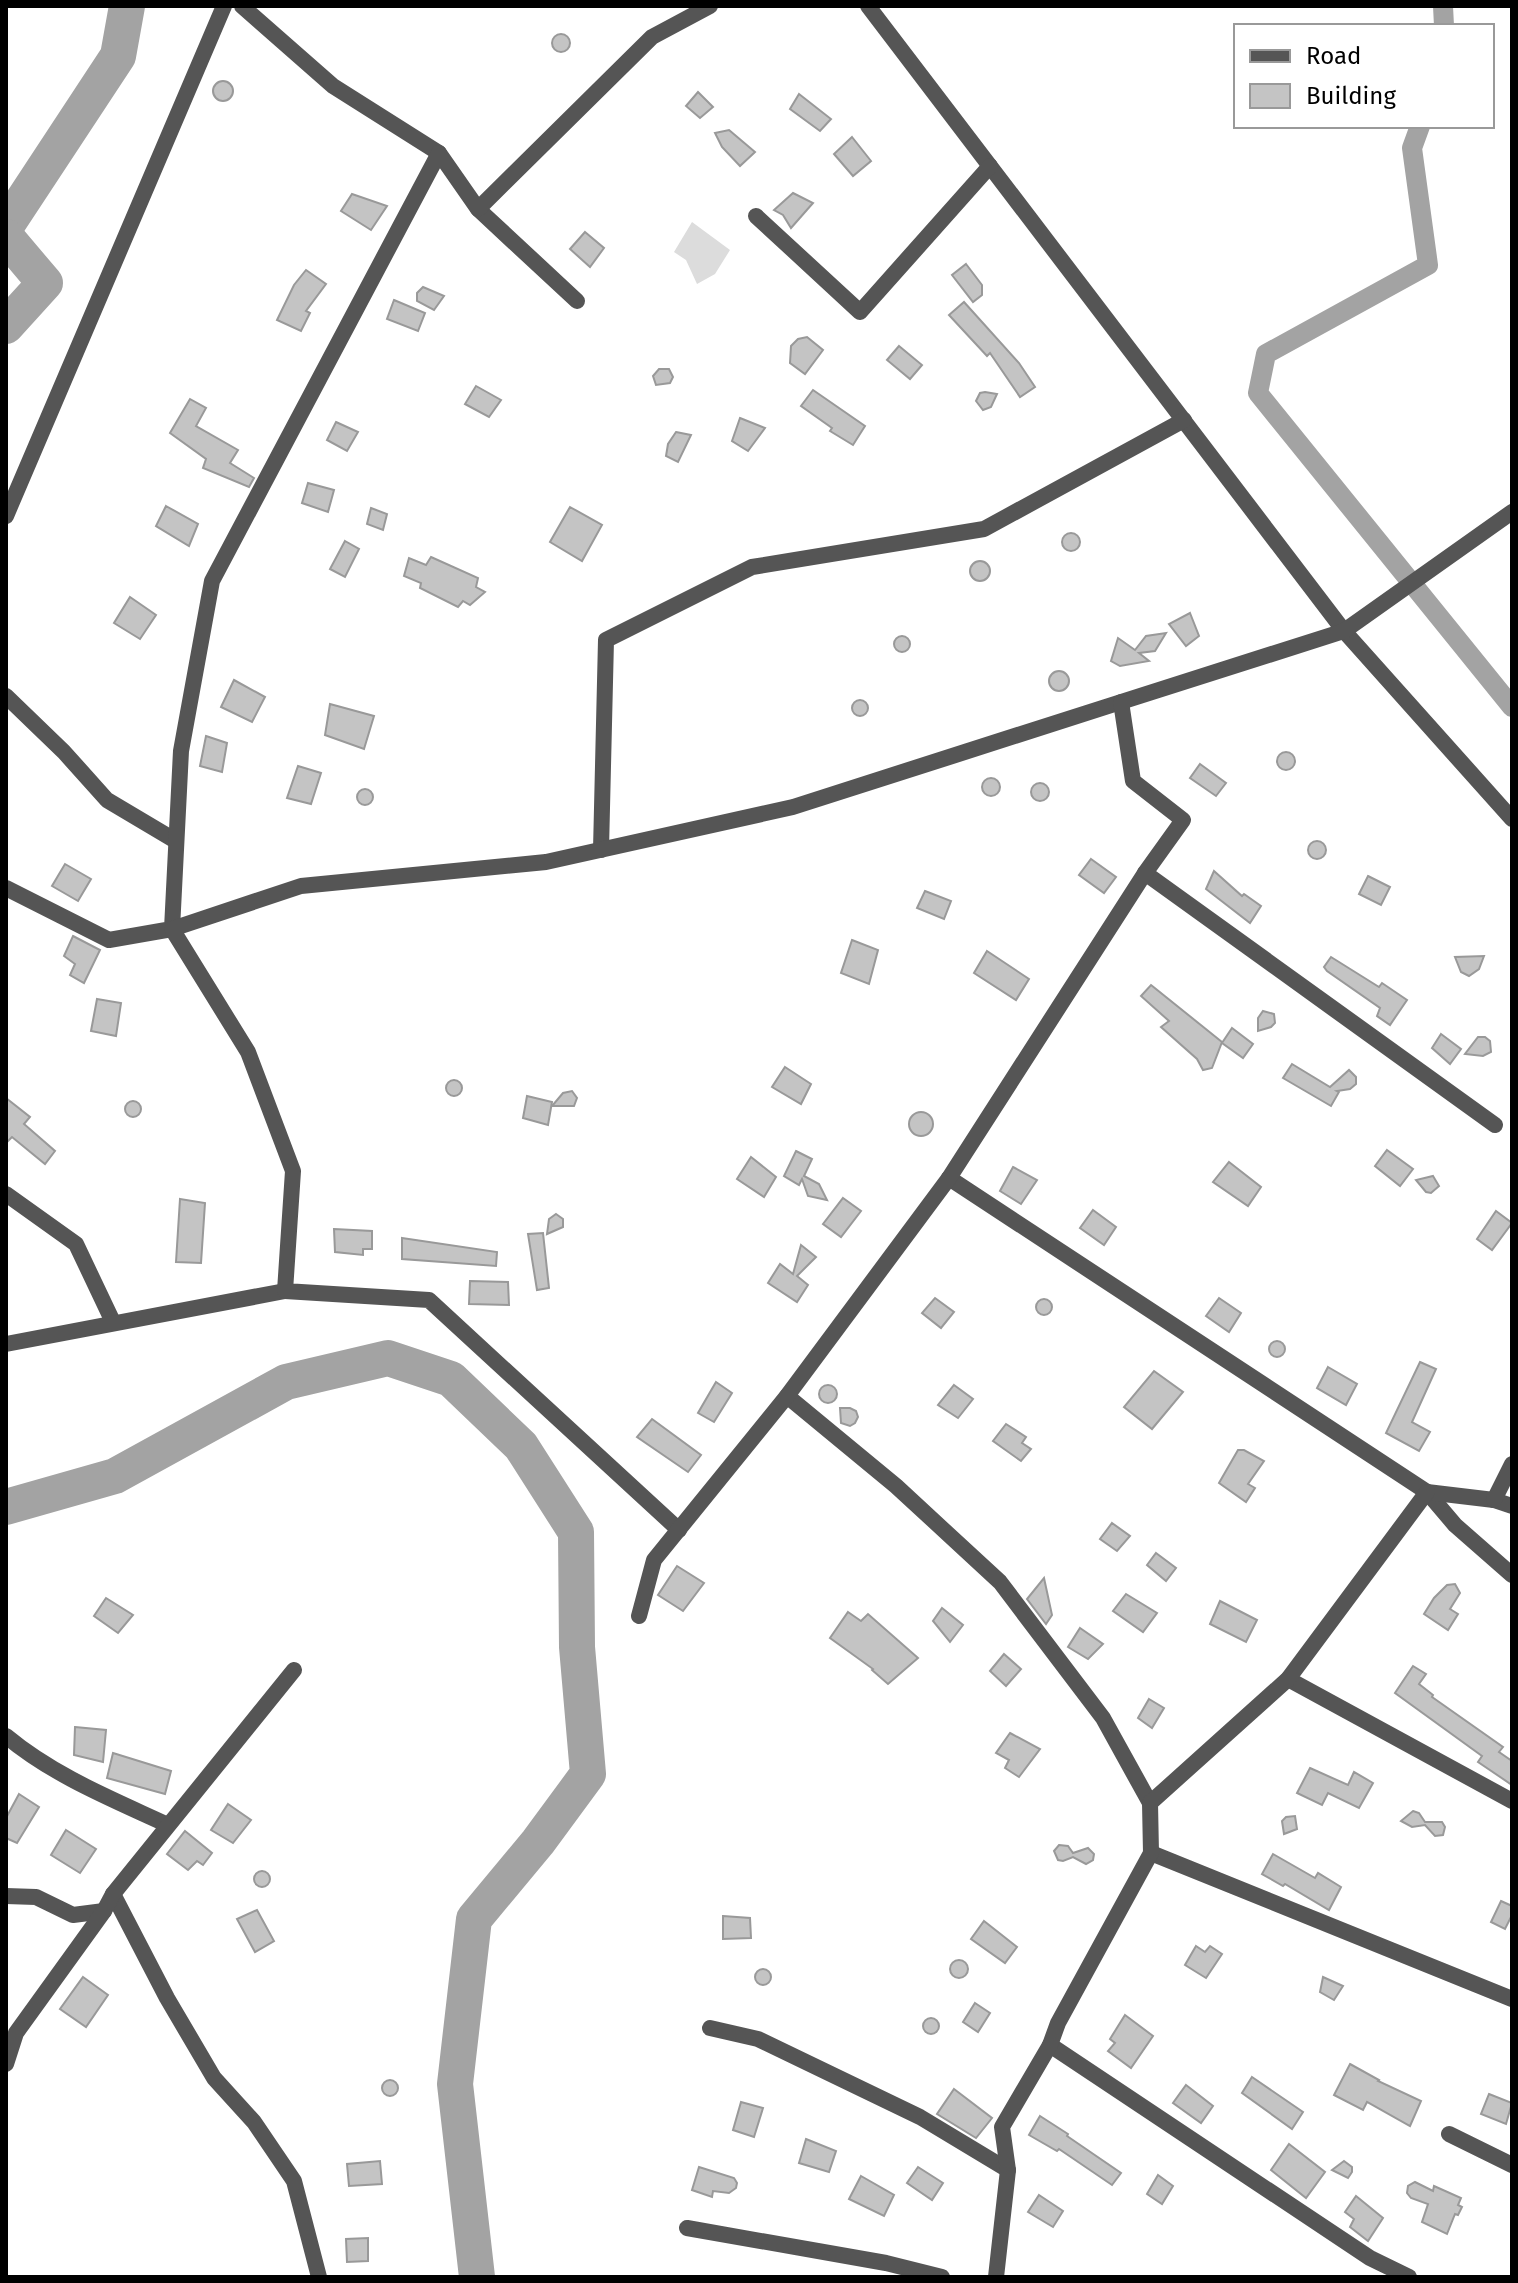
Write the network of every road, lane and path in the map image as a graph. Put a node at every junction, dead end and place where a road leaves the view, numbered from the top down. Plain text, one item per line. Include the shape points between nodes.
1 (224, 6) edge
2 (242, 6) edge
3 (710, 6) edge
4 (868, 6) edge
5 (439, 153) junction
6 (990, 166) junction
7 (478, 209) junction
8 (756, 216) dead end
9 (577, 301) dead end
10 (1184, 420) junction
11 (1512, 512) edge
12 (6, 516) edge
13 (1344, 631) junction
14 (6, 696) edge
15 (1121, 702) junction
16 (1512, 819) edge
17 (176, 841) junction
18 (601, 850) junction
19 (1145, 873) junction
20 (6, 888) edge
21 (172, 929) junction
22 (1495, 1125) dead end
23 (949, 1178) junction
24 (6, 1194) edge
25 (285, 1291) junction
26 (113, 1322) junction
27 (6, 1344) edge
28 (787, 1396) junction
29 (1512, 1464) edge
30 (1427, 1492) junction
31 (1494, 1500) junction
32 (1512, 1506) edge
33 (679, 1530) junction
34 (1512, 1575) edge
35 (639, 1616) dead end
36 (294, 1670) dead end
37 (1288, 1679) junction
38 (6, 1736) edge
39 (1512, 1801) edge
40 (1150, 1803) junction
41 (168, 1825) junction
42 (1151, 1853) junction
43 (113, 1894) junction
44 (6, 1896) edge
45 (104, 1911) junction
46 (1512, 1999) edge
47 (710, 2028) dead end
48 (1050, 2045) junction
49 (6, 2064) edge
50 (1449, 2134) dead end
51 (1512, 2165) edge
52 (1008, 2170) junction
53 (687, 2228) dead end
54 (319, 2277) edge
55 (942, 2277) edge
56 (996, 2277) edge
57 (1409, 2277) edge

1 - 12 street
2 - 5 street via 333,86
3 - 7 street via 652,37
4 - 6 street
5 - 7 street
5 - 17 street via 212,581 181,751
6 - 8 street via 860,312
6 - 10 street
7 - 9 street
10 - 13 street
10 - 18 street via 984,529 752,567 606,640
11 - 13 street
13 - 15 street
13 - 16 street
14 - 17 street via 107,800
15 - 18 street via 793,807
15 - 19 street via 1133,781 1183,820
17 - 21 street
18 - 21 street via 546,862 301,886
19 - 22 street
19 - 23 street
20 - 21 street via 109,940
21 - 25 street via 248,1052 293,1171
23 - 28 street
23 - 30 street
24 - 26 street via 76,1244
25 - 26 street
25 - 33 street via 429,1300
26 - 27 street
28 - 33 street
28 - 40 street via 1000,1582 1103,1718
29 - 31 street
30 - 31 street
30 - 34 street via 1455,1525
30 - 37 street
31 - 32 street
33 - 35 street via 654,1560
36 - 41 street
37 - 39 street
37 - 40 street
38 - 41 street via 60,1775
40 - 42 street
41 - 43 street
42 - 46 street
42 - 48 street
43 - 45 street
43 - 54 street via 214,2078 254,2122 294,2181
44 - 45 street via 36,1897 73,1915
45 - 49 street via 16,2033
47 - 52 street via 758,2039 920,2117
48 - 52 street via 1002,2127
48 - 57 street via 1370,2258
50 - 51 street
52 - 56 street
53 - 55 street

